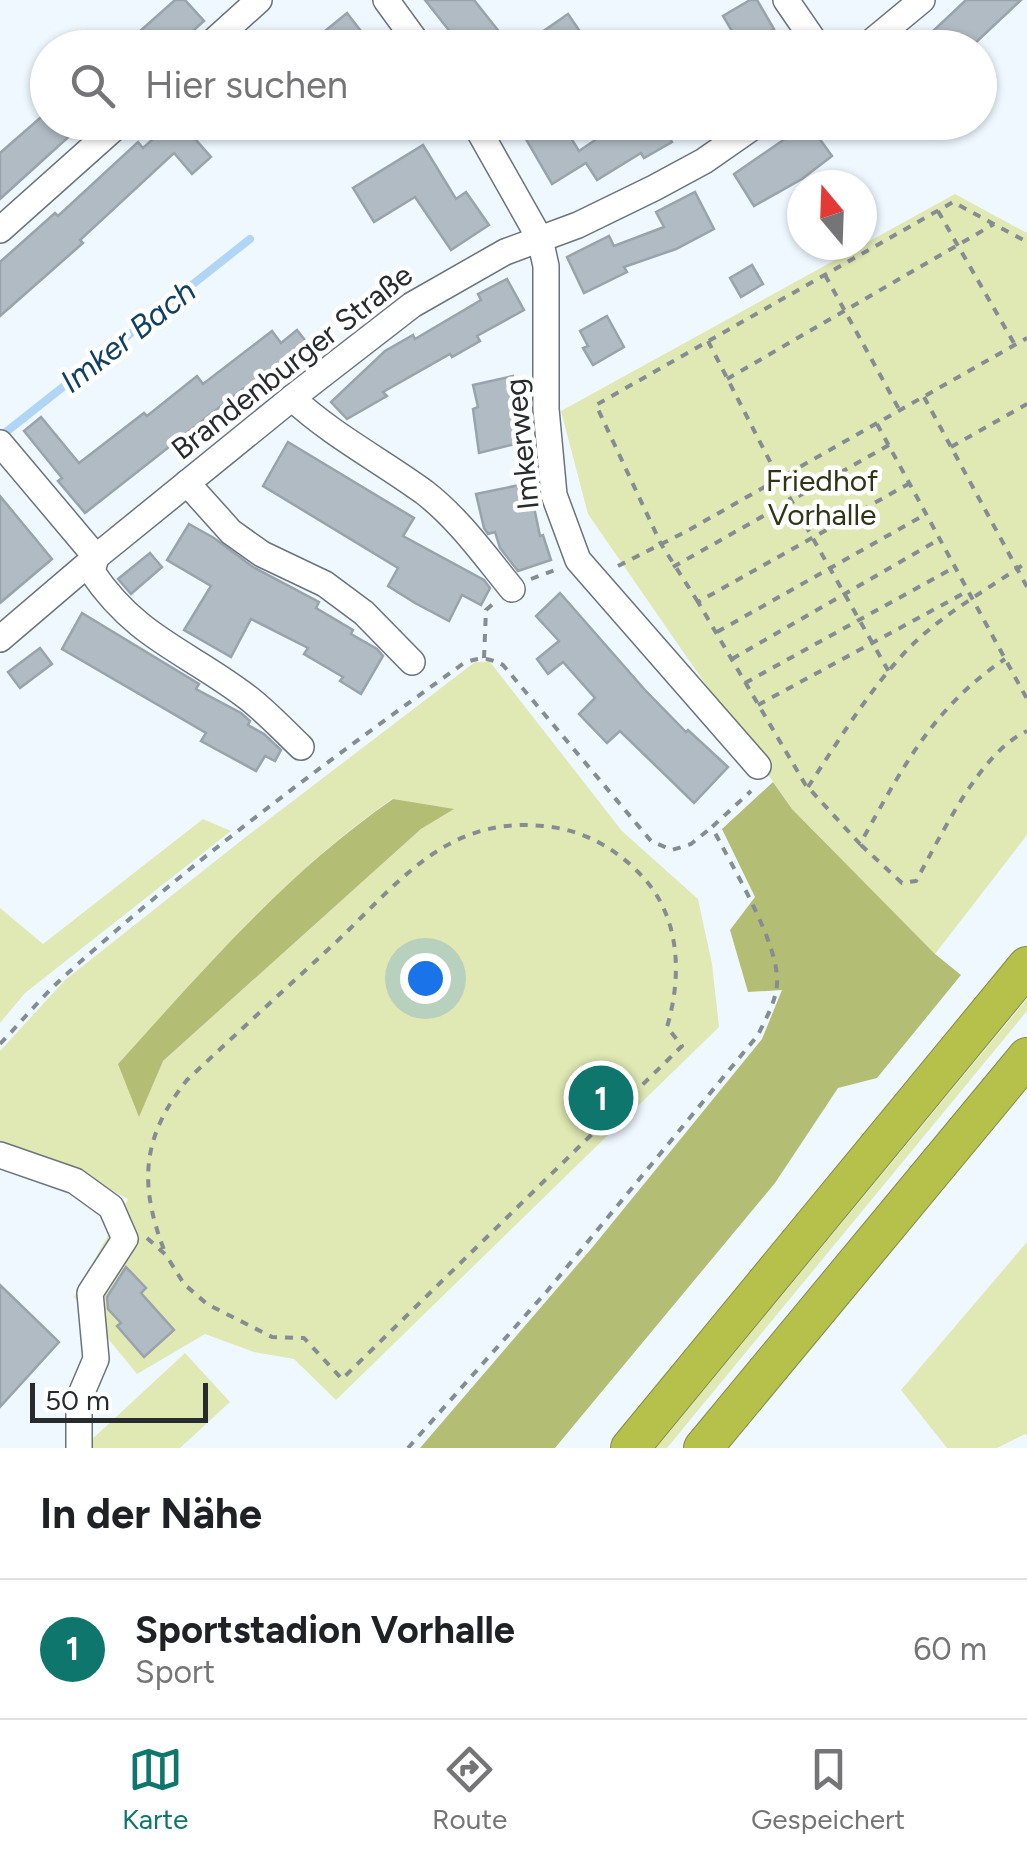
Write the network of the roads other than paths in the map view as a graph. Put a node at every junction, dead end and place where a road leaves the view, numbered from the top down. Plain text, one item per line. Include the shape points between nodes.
1 (260, 0) edge
2 (386, 0) edge
3 (786, 0) edge
4 (922, 0) edge
5 (226, 30) edge
6 (408, 30) edge
7 (806, 30) edge
8 (886, 30) edge
9 (101, 140) edge
10 (484, 140) edge
11 (734, 140) edge
12 (0, 230) edge
13 (540, 239) junction
14 (292, 398) junction
15 (0, 444) edge
16 (188, 483) junction
17 (96, 557) junction
18 (515, 587) road end
19 (0, 640) edge
20 (412, 662) dead end
21 (301, 747) dead end
22 (758, 766) road end
23 (1027, 966) edge
24 (1027, 1056) edge
25 (0, 1155) edge
26 (79, 1448) edge
27 (630, 1448) edge
28 (703, 1448) edge

1 - 5 street
2 - 6 street
3 - 7 street
4 - 8 street
9 - 12 street
10 - 13 street, Imkerweg
11 - 13 street, Brandenburger Straße via 654,188
13 - 14 street, Brandenburger Straße via 412,305
13 - 22 street, Imkerweg via 554,495 578,560
14 - 16 street, Brandenburger Straße
14 - 18 street via 426,494
15 - 17 street
16 - 17 street, Brandenburger Straße
16 - 20 street via 232,532 325,584
17 - 19 street, Brandenburger Straße
17 - 21 street via 92,572 144,631 245,695
23 - 27 highway
24 - 28 highway
25 - 26 street via 74,1181 111,1207 125,1239 90,1293 96,1359 80,1400

